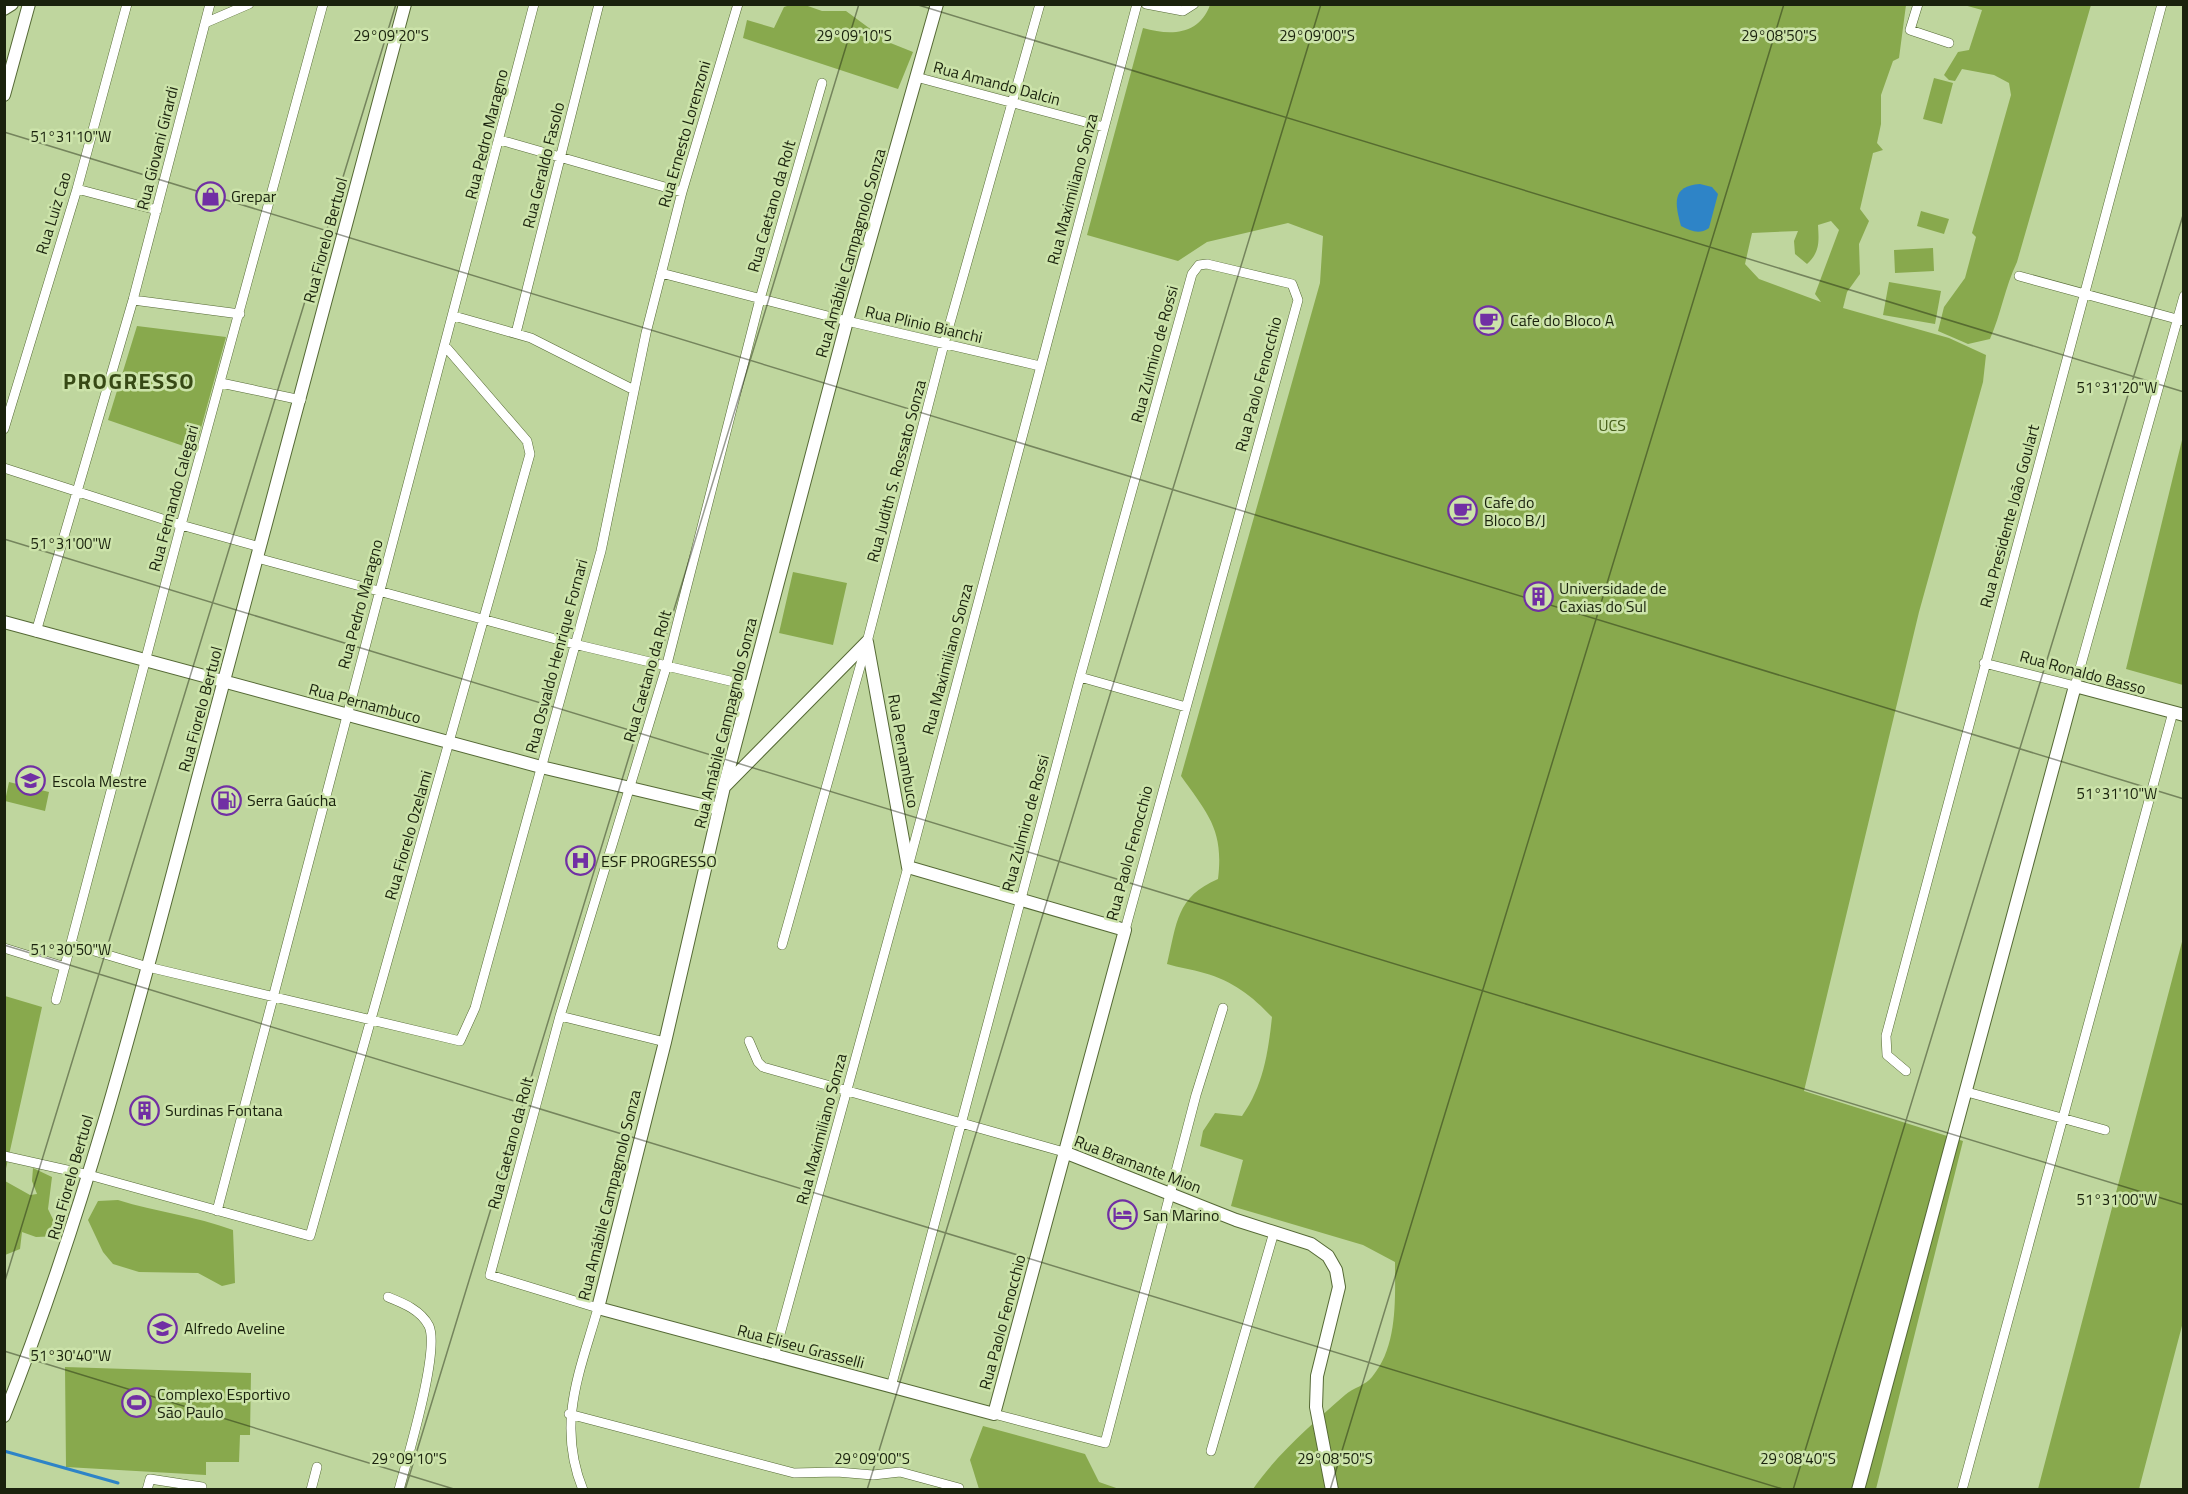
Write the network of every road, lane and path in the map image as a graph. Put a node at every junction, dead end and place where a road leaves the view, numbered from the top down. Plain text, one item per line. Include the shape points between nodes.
1 (12, 4) edge
2 (29, 4) edge
3 (127, 4) edge
4 (210, 4) edge
5 (249, 4) edge
6 (323, 4) edge
7 (405, 4) edge
8 (534, 4) edge
9 (599, 4) edge
10 (738, 4) edge
11 (937, 4) edge
12 (1040, 4) edge
13 (1137, 4) edge
14 (1146, 4) edge
15 (1194, 4) edge
16 (1918, 4) edge
17 (2162, 4) edge
18 (4, 9) edge
19 (205, 23) junction
20 (1949, 43) dead end
21 (916, 77) junction
22 (822, 83) dead end
23 (4, 95) edge
24 (1011, 103) junction
25 (1104, 127) junction
26 (500, 140) junction
27 (561, 156) junction
28 (76, 189) junction
29 (682, 192) junction
30 (157, 210) junction
31 (1195, 268) joint
32 (661, 273) junction
33 (2019, 276) dead end
34 (2085, 296) junction
35 (2184, 296) edge
36 (760, 299) junction
37 (133, 300) junction
38 (240, 314) junction
39 (454, 316) junction
40 (2180, 320) edge
41 (847, 321) junction
42 (516, 333) junction
43 (944, 344) junction
44 (445, 346) junction
45 (1040, 366) junction
46 (220, 383) junction
47 (634, 390) junction
48 (300, 400) junction
49 (4, 429) edge
50 (4, 468) edge
51 (78, 491) junction
52 (181, 525) junction
53 (259, 553) junction
54 (380, 590) junction
55 (484, 618) junction
56 (4, 622) edge
57 (36, 632) junction
58 (867, 642) junction
59 (574, 644) junction
60 (145, 661) junction
61 (1984, 663) junction
62 (666, 668) junction
63 (1080, 676) junction
64 (224, 681) junction
65 (751, 686) junction
66 (2075, 686) junction
67 (1186, 707) junction
68 (2178, 714) edge
69 (346, 715) junction
70 (450, 743) junction
71 (541, 767) junction
72 (724, 787) junction
73 (630, 789) junction
74 (719, 809) junction
75 (908, 867) junction
76 (1020, 901) junction
77 (1125, 930) junction
78 (71, 944) junction
79 (782, 945) dead end
80 (4, 948) edge
81 (65, 967) junction
82 (148, 967) junction
83 (273, 996) junction
84 (56, 1000) dead end
85 (1223, 1008) dead end
86 (560, 1016) junction
87 (372, 1019) junction
88 (749, 1041) dead end
89 (666, 1042) junction
90 (1906, 1071) dead end
91 (846, 1092) junction
92 (1967, 1092) junction
93 (2061, 1119) junction
94 (960, 1122) junction
95 (2105, 1130) dead end
96 (1064, 1152) junction
97 (4, 1156) edge
98 (89, 1175) junction
99 (1169, 1194) junction
100 (216, 1211) junction
101 (1274, 1232) junction
102 (490, 1275) joint
103 (388, 1297) dead end
104 (598, 1308) junction
105 (774, 1356) junction
106 (891, 1387) junction
107 (569, 1414) junction
108 (994, 1414) junction
109 (4, 1416) edge
110 (1211, 1451) dead end
111 (317, 1467) dead end
112 (202, 1487) dead end
113 (959, 1488) dead end
114 (147, 1490) edge
115 (311, 1490) edge
116 (399, 1490) edge
117 (583, 1490) edge
118 (1332, 1490) edge
119 (1858, 1490) edge
120 (1962, 1490) edge

1 - 18 street
2 - 23 street
3 - 28 street, Rua Luiz Cao
4 - 19 street, Rua Giovani Girardi
5 - 19 street
6 - 38 street, Rua Fernando Calegari
7 - 48 street, Rua Fiorelo Bertuol
8 - 26 street, Rua Pedro Maragno
9 - 27 street, Rua Geraldo Fasolo
10 - 29 street, Rua Ernesto Lorenzoni
11 - 21 street, Rua Amábile Campagnolo Sonza
12 - 24 street, Rua Judith S. Rossato Sonza
13 - 25 street, Rua Maximiliano Sonza
14 - 15 street via 1183,11
16 - 20 street via 1910,30
17 - 34 street, Rua Presidente João Goulart
19 - 30 street, Rua Giovani Girardi
21 - 24 street, Rua Amando Dalcin
21 - 41 street, Rua Amábile Campagnolo Sonza
22 - 36 street, Rua Caetano da Rolt
24 - 25 street, Rua Amando Dalcin
24 - 43 street, Rua Judith S. Rossato Sonza
25 - 45 street, Rua Maximiliano Sonza
26 - 27 street
26 - 39 street, Rua Pedro Maragno
27 - 29 street
27 - 42 street, Rua Geraldo Fasolo
28 - 30 street
28 - 49 street, Rua Luiz Cao
29 - 32 street, Rua Ernesto Lorenzoni
30 - 37 street, Rua Giovani Girardi
31 - 63 street, Rua Zulmiro de Rossi
31 - 67 street, Rua Paolo Fenocchio via 1207,264 1292,284 1298,300
32 - 36 street, Rua Plinio Bianchi
32 - 47 street, Rua Osvaldo Henrique Fornari
33 - 34 street
34 - 40 street
34 - 61 street, Rua Presidente João Goulart
35 - 40 street
36 - 41 street, Rua Plinio Bianchi
36 - 62 street, Rua Caetano da Rolt
37 - 38 street
37 - 51 street, Rua Giovani Girardi
38 - 46 street, Rua Fernando Calegari
39 - 42 street
39 - 44 street, Rua Pedro Maragno
40 - 66 street
41 - 43 street, Rua Plinio Bianchi
41 - 65 street, Rua Amábile Campagnolo Sonza
42 - 47 street
43 - 45 street, Rua Plinio Bianchi
43 - 58 street, Rua Judith S. Rossato Sonza
44 - 54 street, Rua Pedro Maragno
44 - 55 street, Rua Fiorelo Ozelami via 527,441 530,454
45 - 75 street, Rua Maximiliano Sonza
46 - 48 street
46 - 52 street, Rua Fernando Calegari
47 - 59 street, Rua Osvaldo Henrique Fornari via 601,551
48 - 53 street, Rua Fiorelo Bertuol
50 - 51 street
51 - 52 street
51 - 57 street, Rua Giovani Girardi
52 - 53 street
52 - 60 street, Rua Fernando Calegari
53 - 54 street
53 - 64 street, Rua Fiorelo Bertuol
54 - 55 street
54 - 69 street, Rua Pedro Maragno
55 - 59 street
55 - 70 street, Rua Fiorelo Ozelami
56 - 57 street, Rua Pernambuco
57 - 60 street, Rua Pernambuco
58 - 72 street
58 - 75 street, Rua Pernambuco
58 - 79 street, Rua Judith S. Rossato Sonza
59 - 62 street
59 - 71 street, Rua Osvaldo Henrique Fornari
60 - 64 street, Rua Pernambuco
60 - 78 street, Rua Fernando Calegari
61 - 66 street, Rua Ronaldo Basso
61 - 90 street, Rua Presidente João Goulart via 1886,1036 1887,1055
62 - 65 street
62 - 73 street, Rua Caetano da Rolt
63 - 67 street
63 - 76 street, Rua Zulmiro de Rossi
64 - 69 street, Rua Pernambuco
64 - 82 street, Rua Fiorelo Bertuol
65 - 72 street, Rua Amábile Campagnolo Sonza
66 - 68 street, Rua Ronaldo Basso
66 - 92 street
67 - 77 street, Rua Paolo Fenocchio
68 - 93 street
69 - 70 street, Rua Pernambuco
69 - 83 street, Rua Pedro Maragno
70 - 71 street, Rua Pernambuco
70 - 87 street, Rua Fiorelo Ozelami
71 - 73 street, Rua Pernambuco
71 - 87 street, Rua Osvaldo Henrique Fornari via 475,1008 460,1041
72 - 74 street, Rua Amábile Campagnolo Sonza
73 - 74 street, Rua Pernambuco
73 - 86 street, Rua Caetano da Rolt
74 - 89 street, Rua Amábile Campagnolo Sonza
75 - 76 street
75 - 91 street, Rua Maximiliano Sonza
76 - 77 street
76 - 94 street, Rua Zulmiro de Rossi
77 - 96 street, Rua Paolo Fenocchio
78 - 81 street, Rua Fernando Calegari
78 - 82 street
80 - 81 street
81 - 84 street, Rua Fernando Calegari
82 - 83 street
82 - 98 street, Rua Fiorelo Bertuol
83 - 87 street
83 - 100 street, Rua Pedro Maragno
85 - 99 street
86 - 89 street
86 - 102 street, Rua Caetano da Rolt
87 - 100 street, Rua Fiorelo Ozelami via 310,1236
88 - 91 street, Rua Bramante Mion via 763,1067
89 - 104 street, Rua Amábile Campagnolo Sonza
91 - 94 street, Rua Bramante Mion
91 - 105 street, Rua Maximiliano Sonza
92 - 93 street
92 - 119 street
93 - 95 street
93 - 120 street via 2030,1249
94 - 96 street, Rua Bramante Mion
94 - 106 street, Rua Zulmiro de Rossi
96 - 99 street, Rua Bramante Mion
96 - 108 street, Rua Paolo Fenocchio
97 - 98 street
98 - 100 street
98 - 109 street, Rua Fiorelo Bertuol via 42,1320
99 - 101 street, Rua Bramante Mion
99 - 108 street, Rua Eliseu Grasselli via 1105,1443
101 - 110 street
101 - 118 street, Rua Bramante Mion via 1311,1244 1328,1256 1336,1270 1339,1287 1317,1376 1316,1407
102 - 104 street, Rua Eliseu Grasselli
103 - 116 street via 423,1316 433,1340
104 - 105 street, Rua Eliseu Grasselli
104 - 107 street, Rua Amábile Campagnolo Sonza
105 - 106 street, Rua Eliseu Grasselli
106 - 108 street, Rua Eliseu Grasselli
107 - 113 street via 794,1473 900,1472
107 - 117 street, Rua Amábile Campagnolo Sonza
111 - 115 street
112 - 114 street via 150,1479

